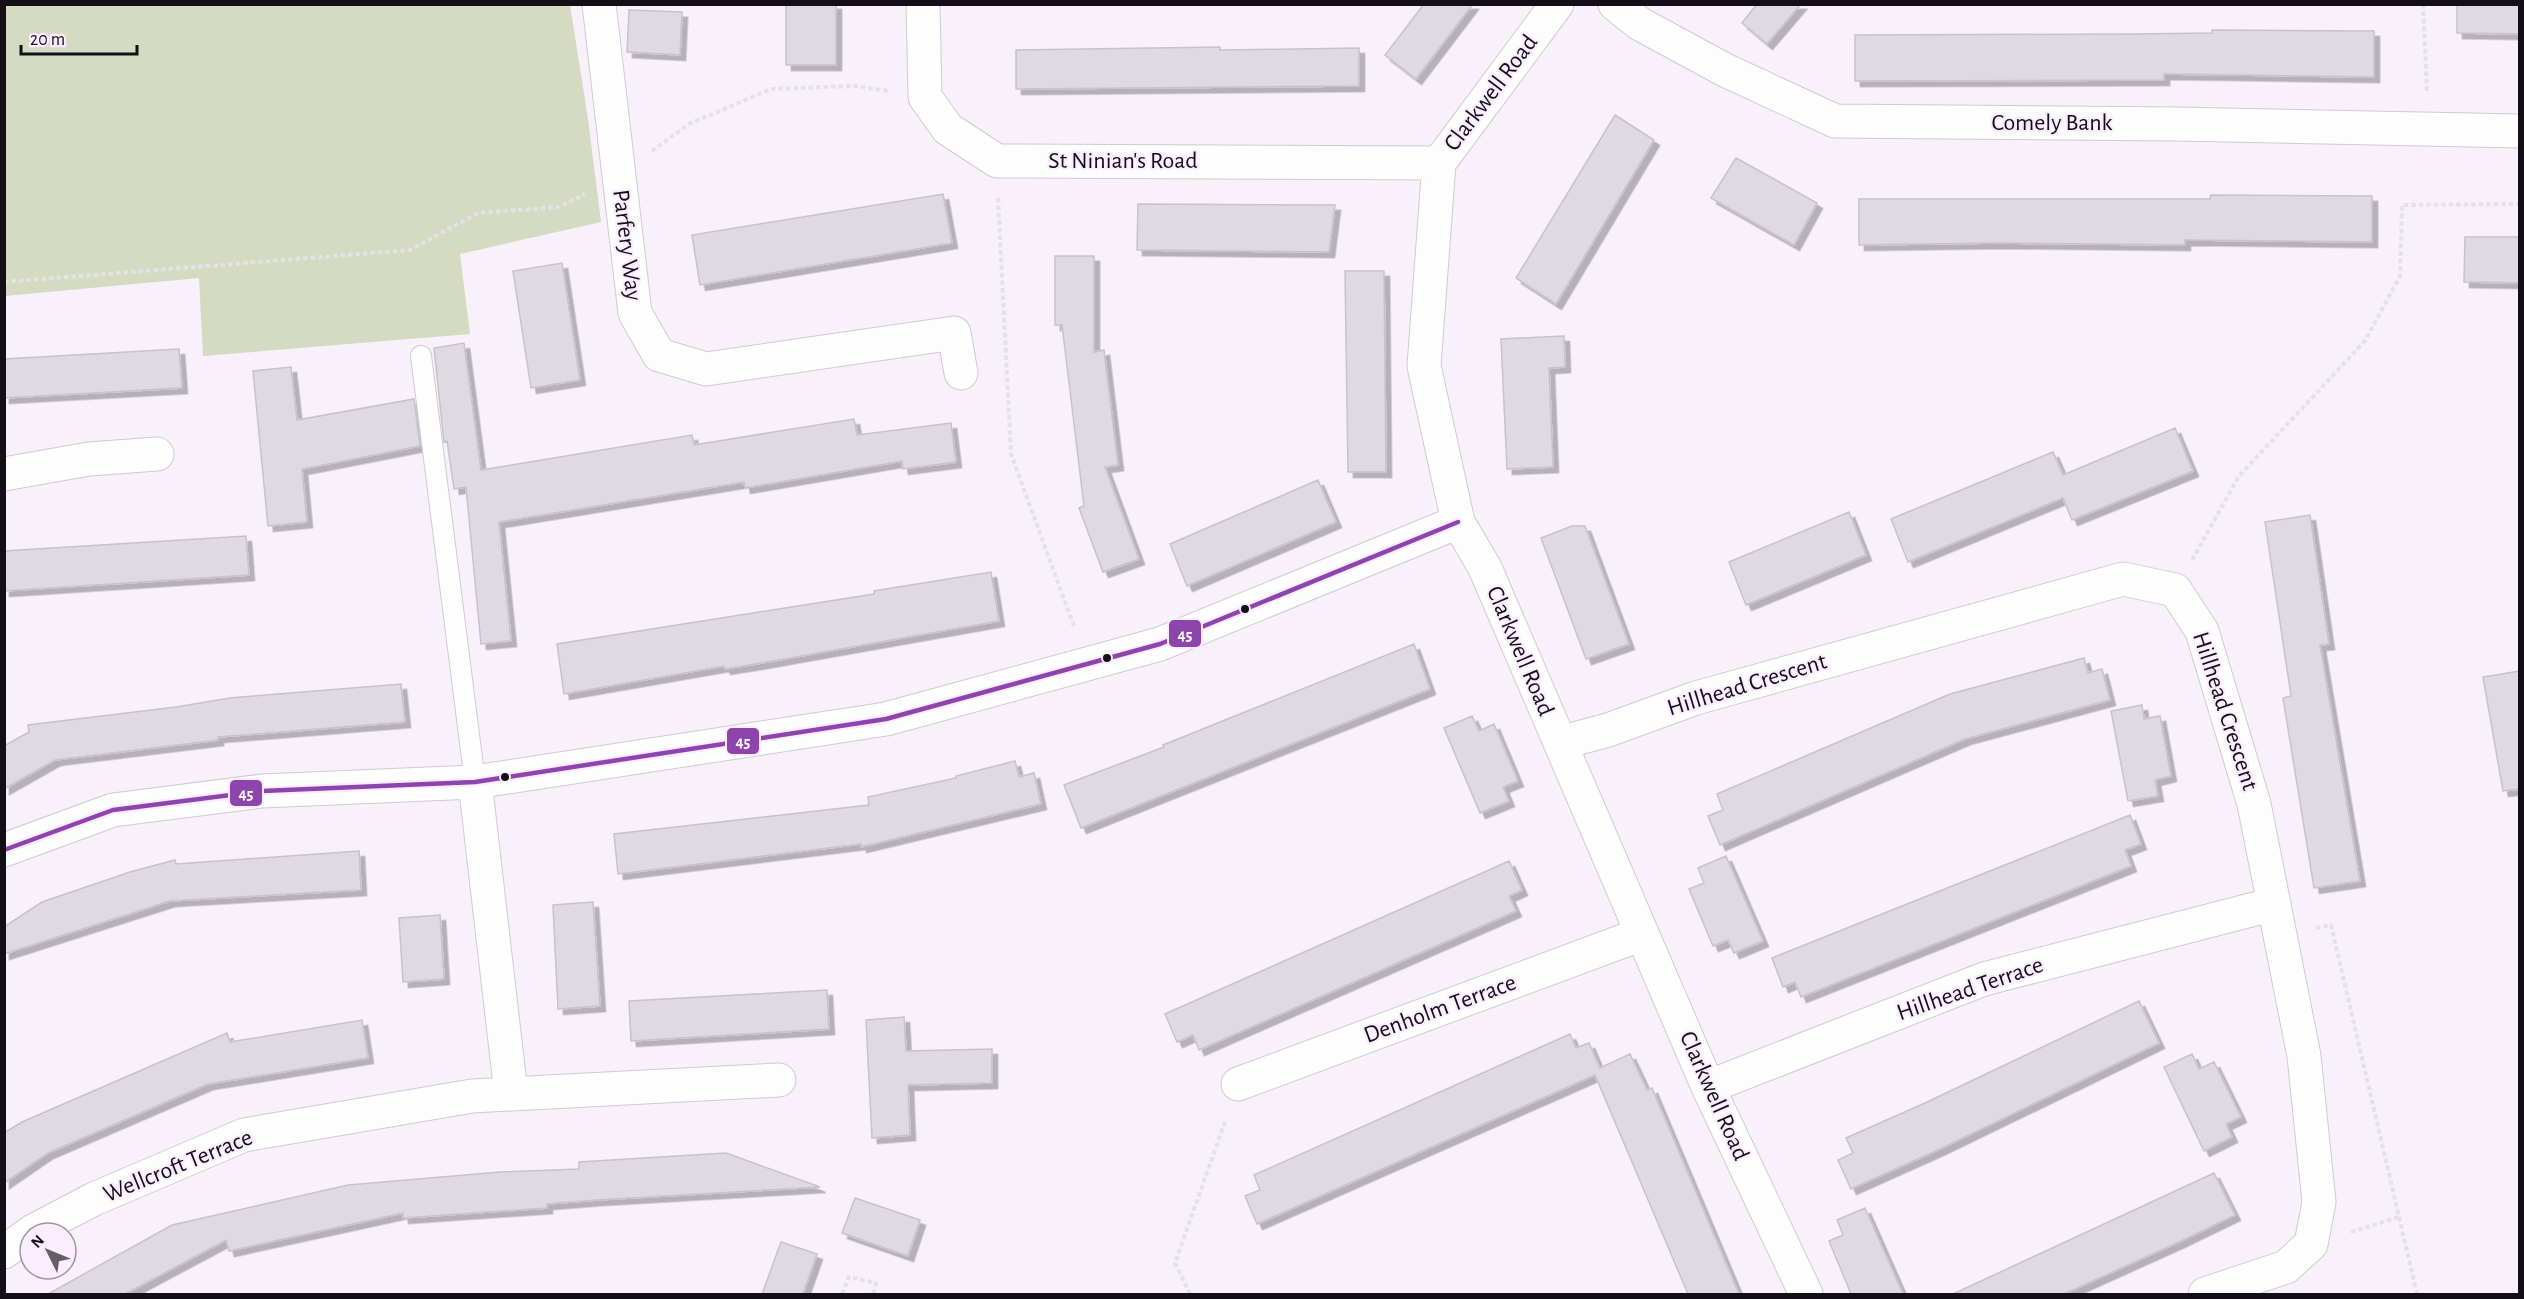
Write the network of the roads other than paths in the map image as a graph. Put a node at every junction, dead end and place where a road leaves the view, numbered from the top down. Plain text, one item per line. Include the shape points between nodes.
1 (599, 4) edge
2 (923, 4) edge
3 (1557, 4) edge
4 (1615, 4) edge
5 (2520, 130) edge
6 (1439, 163) junction
7 (421, 356) dead end
8 (961, 374) dead end
9 (157, 454) dead end
10 (4, 474) edge
11 (1458, 522) junction
12 (1560, 743) junction
13 (475, 782) junction
14 (4, 850) edge
15 (2277, 920) junction
16 (1642, 934) junction
17 (779, 1080) dead end
18 (1238, 1084) road end
19 (1708, 1087) junction
20 (511, 1093) junction
21 (4, 1252) edge
22 (1806, 1294) edge
23 (2205, 1294) edge

1 - 8 street, Parfery Way via 635,313 659,355 706,369 954,333
2 - 6 street, St Ninian's Road via 925,97 948,129 997,161
3 - 6 street, Clarkwell Road
4 - 5 street, Comely Bank via 1640,24 1725,70 1835,121
6 - 11 street, Clarkwell Road via 1424,366
7 - 13 lane
9 - 10 street via 89,459
11 - 12 street, Clarkwell Road via 1485,568
11 - 13 street via 1160,644 886,720
12 - 15 street, Hillhead Crescent via 1696,698 2123,579 2175,590 2202,630 2254,804
12 - 16 street, Clarkwell Road
13 - 14 street via 262,791 113,810
13 - 20 street
15 - 19 street, Hillhead Terrace via 1984,979
15 - 23 street, Hillhead Crescent via 2304,1056 2319,1202 2311,1244 2286,1267
16 - 18 street, Denholm Terrace
16 - 19 street, Clarkwell Road
17 - 20 street, Wellcroft Terrace
19 - 22 street, Clarkwell Road
20 - 21 street, Wellcroft Terrace via 471,1096 244,1136 94,1199 33,1231

